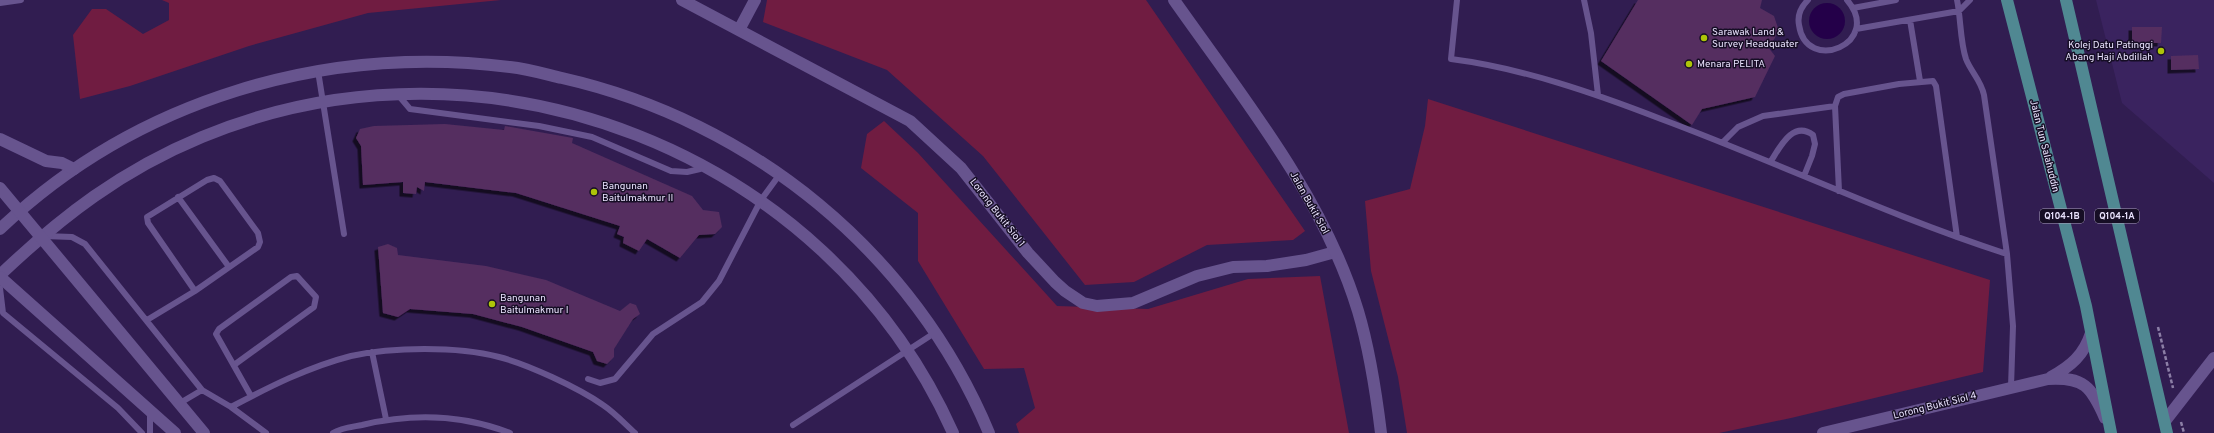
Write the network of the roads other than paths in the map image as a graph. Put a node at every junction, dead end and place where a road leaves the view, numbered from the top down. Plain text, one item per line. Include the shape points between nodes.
1 (21, 0) edge
2 (682, 0) edge
3 (755, 0) edge
4 (1174, 0) edge
5 (1457, 0) edge
6 (1584, 0) edge
7 (1808, 0) edge
8 (1847, 0) edge
9 (1896, 0) edge
10 (1957, 0) edge
11 (1970, 0) edge
12 (2007, 0) edge
13 (2066, 0) edge
14 (0, 3) edge
15 (1854, 8) junction
16 (1959, 11) junction
17 (1910, 20) junction
18 (1856, 29) junction
19 (739, 30) junction
20 (318, 70) junction
21 (1920, 81) junction
22 (397, 94) junction
23 (1598, 95) junction
24 (324, 102) junction
25 (1835, 106) junction
26 (0, 139) edge
27 (1723, 142) junction
28 (1772, 161) junction
29 (708, 167) junction
30 (74, 169) junction
31 (780, 174) junction
32 (1804, 176) junction
33 (0, 188) edge
34 (1839, 191) junction
35 (178, 197) junction
36 (761, 200) junction
37 (19, 211) junction
38 (0, 228) edge
39 (344, 234) dead end
40 (41, 236) junction
41 (1957, 237) junction
42 (1335, 252) junction
43 (2007, 254) junction
44 (229, 267) junction
45 (0, 276) edge
46 (0, 288) edge
47 (195, 291) junction
48 (147, 320) junction
49 (936, 332) junction
50 (2091, 333) junction
51 (908, 351) junction
52 (372, 352) junction
53 (2214, 358) edge
54 (234, 365) junction
55 (588, 379) dead end
56 (2048, 379) junction
57 (2011, 387) junction
58 (202, 390) junction
59 (251, 396) junction
60 (180, 403) junction
61 (231, 407) junction
62 (150, 411) junction
63 (386, 419) junction
64 (793, 425) dead end
65 (2166, 427) edge
66 (2111, 430) edge
67 (142, 433) edge
68 (150, 433) edge
69 (175, 433) edge
70 (204, 433) edge
71 (266, 433) edge
72 (332, 433) edge
73 (510, 433) edge
74 (635, 433) edge
75 (953, 433) edge
76 (989, 433) edge
77 (1381, 433) edge
78 (1823, 433) edge

1 - 14 lane
2 - 19 street, Lorong Bukit Siol 1
3 - 19 street
4 - 42 street, Jalan Bukit Siol via 1272,139 1306,193
5 - 23 lane via 1451,60 1478,63
6 - 23 lane via 1591,33
7 - 18 lane via 1800,11 1798,20 1804,39 1810,46 1828,51 1838,49 1846,45
8 - 15 lane
9 - 15 lane
10 - 16 lane
11 - 16 lane
12 - 50 main road, Jalan Tun Salahuddin / Q104-1B
13 - 65 main road, Q104-1A
15 - 18 lane
16 - 17 lane
16 - 43 lane via 1964,52 1971,69 1982,84
17 - 18 lane
17 - 21 lane
19 - 42 street, Lorong Bukit Siol 1 via 910,121 961,168 1028,253 1055,282 1083,303 1097,306 1133,303 1197,276 1232,267 1267,266
20 - 24 lane
20 - 30 street via 253,84 190,106 130,135
20 - 31 street via 415,61 512,67 607,88 697,124
21 - 25 lane via 1844,94 1838,97
21 - 41 lane via 1931,80 1936,86
22 - 24 street
22 - 29 street via 462,95 526,102 589,117 650,139
22 - 29 lane via 410,109 489,118 592,137 670,171 687,172
23 - 27 lane
24 - 39 lane
24 - 40 street via 262,116 202,137 145,164 91,197
25 - 27 lane via 1763,116 1738,127
25 - 34 lane
26 - 30 street via 46,161 62,163
27 - 28 lane
28 - 32 lane
28 - 32 lane via 1788,136 1802,130 1809,132 1813,135 1814,144
29 - 36 street
30 - 37 street
31 - 36 lane
31 - 49 street via 849,231 891,273
32 - 34 lane
33 - 37 street
34 - 41 lane
35 - 44 lane
35 - 44 lane via 214,178 220,181 258,233 258,247
35 - 47 lane via 147,216 148,223
36 - 51 street via 816,244 865,295
36 - 55 lane via 719,281 702,302 653,334 615,379 600,383
37 - 38 street
37 - 40 street
40 - 45 street
40 - 48 lane via 72,237 85,244
40 - 60 street
41 - 43 lane
42 - 77 street, Jalan Bukit Siol via 1360,318 1374,376
43 - 57 lane via 2013,326
44 - 47 lane
45 - 62 street
46 - 67 lane via 3,313 118,408
47 - 48 lane
48 - 58 lane
49 - 51 lane
49 - 76 street via 976,401
50 - 56 street via 2087,345 2075,362
50 - 66 main road, Jalan Tun Salahuddin / Q104-1B
51 - 64 lane
51 - 75 street via 942,407
52 - 59 lane via 303,372
52 - 63 lane
52 - 74 lane via 444,349 499,357 552,377 603,405
53 - 65 street
54 - 54 lane via 314,307 316,297 303,280 297,276 291,277 219,328 217,340
54 - 59 lane
56 - 57 street, Lorong Bukit Siol 4
56 - 66 street via 2065,378 2088,386 2095,395
57 - 78 street, Lorong Bukit Siol 4
58 - 60 lane
58 - 61 lane
59 - 61 lane
60 - 70 street
61 - 71 lane
62 - 68 lane
62 - 69 street
63 - 72 lane
63 - 73 lane via 436,417 482,423

